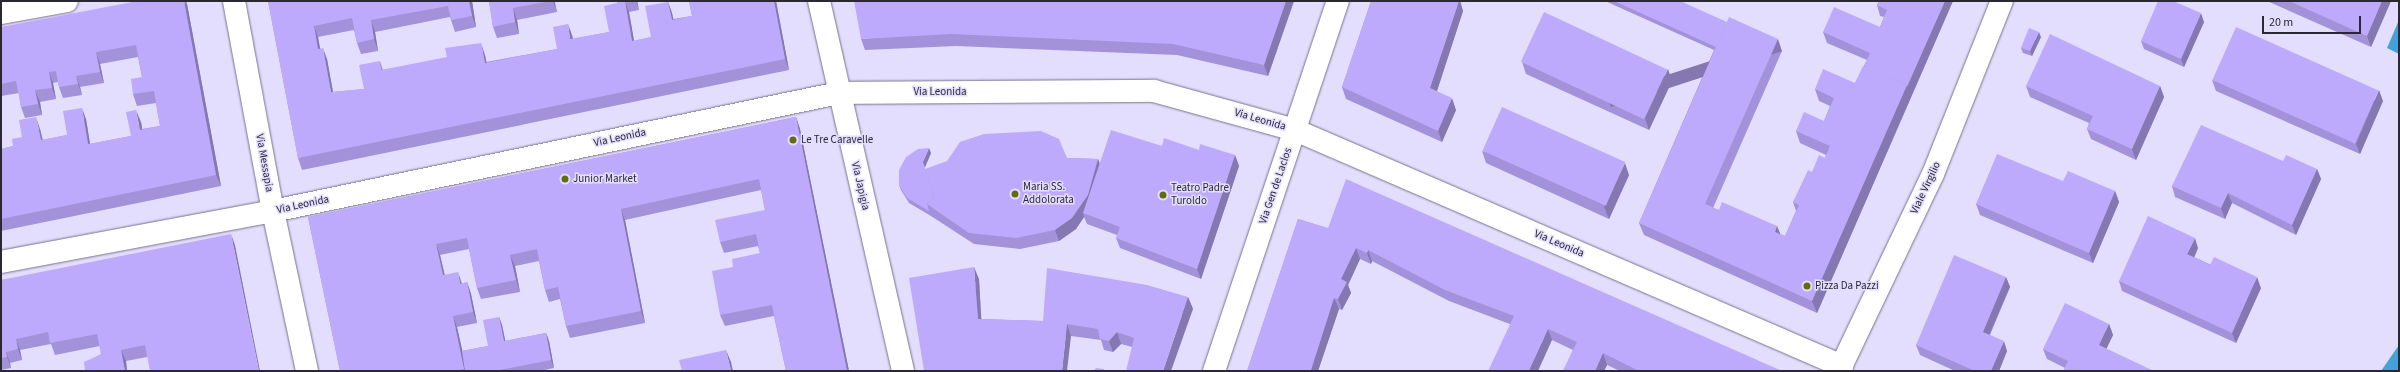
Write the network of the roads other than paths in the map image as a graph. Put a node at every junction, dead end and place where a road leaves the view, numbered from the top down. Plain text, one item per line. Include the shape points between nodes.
1 (67, 1) edge
2 (234, 1) edge
3 (819, 1) edge
4 (1338, 1) edge
5 (2002, 1) edge
6 (1, 13) edge
7 (838, 92) junction
8 (1295, 130) junction
9 (273, 211) junction
10 (1, 262) edge
11 (1840, 368) edge
12 (308, 371) edge
13 (903, 371) edge
14 (1214, 371) edge

1 - 6 street
2 - 9 street, Via Messapia
3 - 7 street, Via Japigia
4 - 8 street, Via Gen de Laclos
5 - 11 street, Viale Virgilio via 1934,174
7 - 8 street, Via Leonida via 1154,91
7 - 9 street, Via Leonida
7 - 13 street, Via Japigia
8 - 11 street, Via Leonida
8 - 14 street, Via Gen de Laclos
9 - 10 street, Via Leonida
9 - 12 street, Via Messapia

